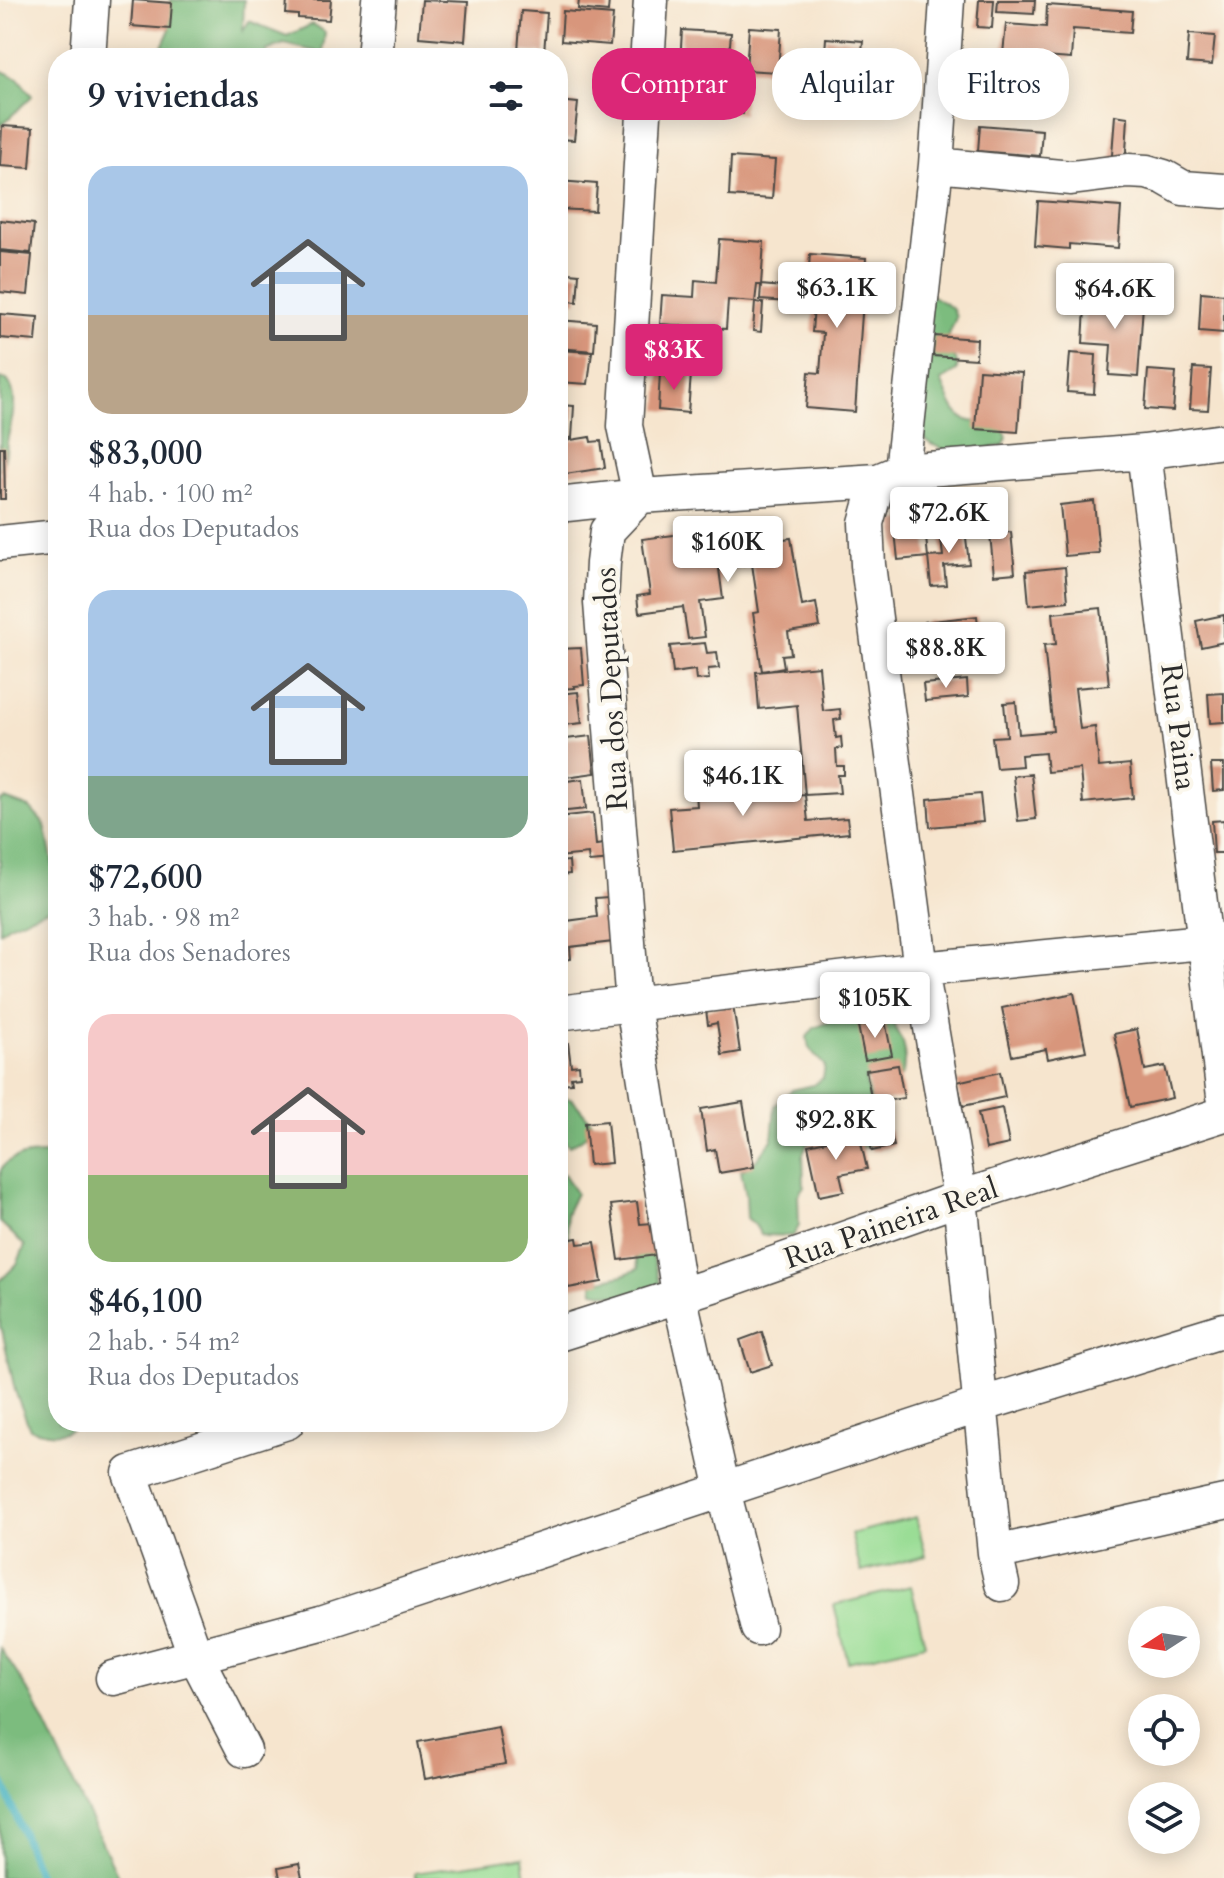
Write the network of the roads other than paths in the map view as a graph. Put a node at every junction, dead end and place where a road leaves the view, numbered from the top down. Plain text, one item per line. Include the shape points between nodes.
1 (92, 0) edge
2 (379, 0) edge
3 (651, 0) edge
4 (947, 0) edge
5 (89, 48) edge
6 (375, 48) edge
7 (936, 165) junction
8 (1224, 191) edge
9 (1224, 441) edge
10 (1144, 452) junction
11 (890, 476) junction
12 (640, 496) junction
13 (568, 504) edge
14 (48, 538) edge
15 (0, 543) edge
16 (1215, 941) edge
17 (921, 969) junction
18 (633, 1005) junction
19 (568, 1012) edge
20 (1224, 1096) edge
21 (1224, 1114) edge
22 (960, 1198) junction
23 (679, 1294) junction
24 (1224, 1330) edge
25 (568, 1331) edge
26 (980, 1405) junction
27 (256, 1432) edge
28 (723, 1490) junction
29 (1224, 1502) edge
30 (758, 1628) dead end
31 (196, 1657) junction
32 (113, 1678) dead end
33 (244, 1750) dead end

1 - 5 street
2 - 6 street
3 - 12 street via 625,426
4 - 7 street
7 - 8 street via 1071,178 1147,172 1183,188
7 - 11 street
9 - 10 street
10 - 11 street
10 - 16 street, Rua Paina
11 - 12 street
11 - 17 street via 866,523 868,565
12 - 13 street
12 - 18 street, Rua dos Deputados via 607,531 601,603
14 - 15 street
16 - 17 street
16 - 20 street, Rua Paina
17 - 18 street
17 - 22 street
18 - 19 street
18 - 23 street, Rua dos Deputados
21 - 22 street, Rua Paineira Real
22 - 23 street, Rua Paineira Real
22 - 26 street
23 - 25 street, Rua Paineira Real
23 - 28 street, Rua dos Deputados
24 - 26 street
26 - 28 street
26 - 29 street via 999,1569
27 - 31 street via 130,1473
28 - 30 street, Rua dos Deputados
28 - 31 street via 321,1623
31 - 32 street
31 - 33 street

